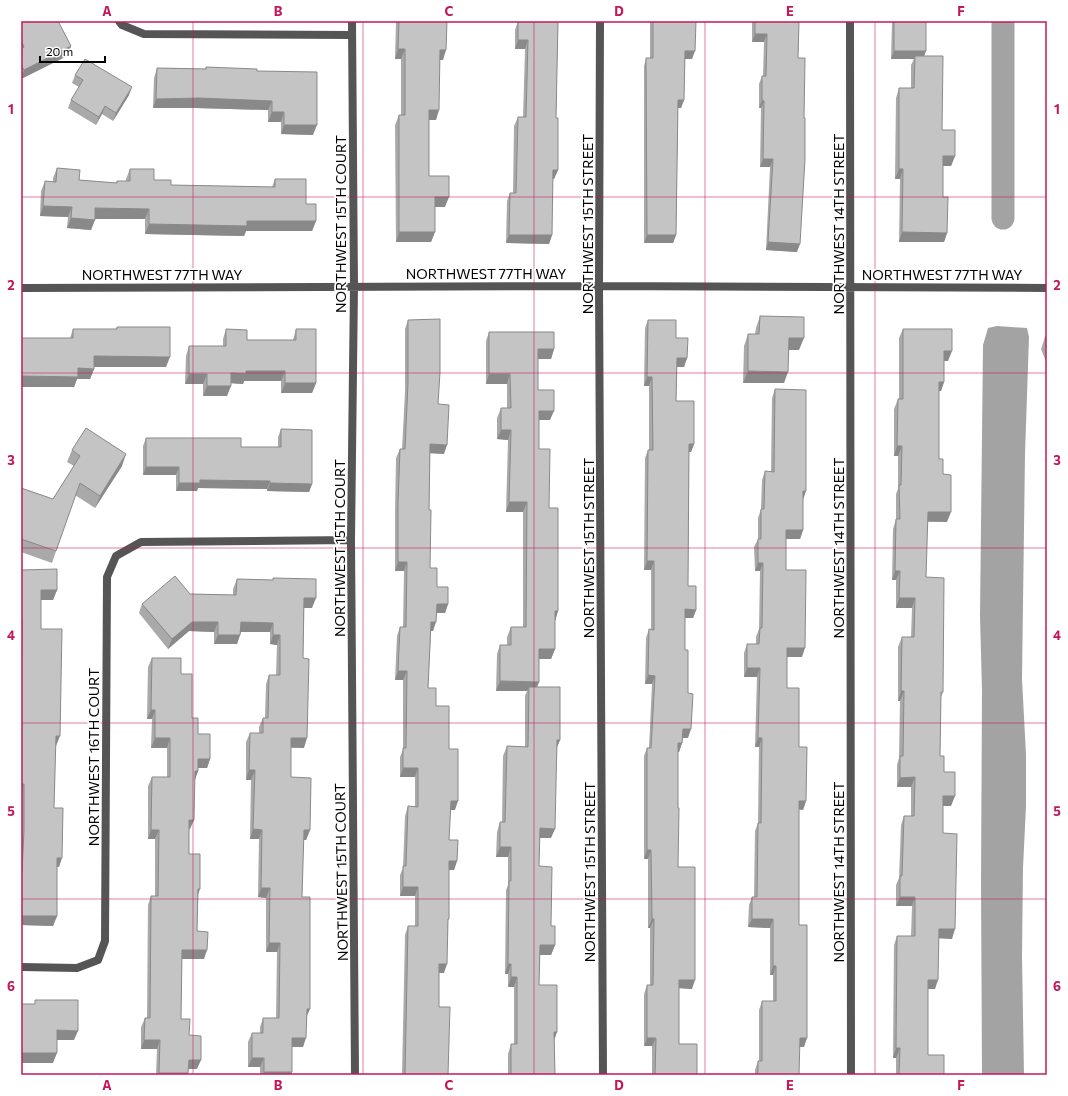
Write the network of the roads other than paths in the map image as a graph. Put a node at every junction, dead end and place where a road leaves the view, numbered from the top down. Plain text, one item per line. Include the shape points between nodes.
1 (352, 21) edge
2 (600, 21) edge
3 (850, 21) edge
4 (121, 23) edge
5 (352, 35) junction
6 (354, 286) junction
7 (599, 286) junction
8 (851, 286) junction
9 (21, 288) edge
10 (1047, 288) edge
11 (351, 540) junction
12 (21, 967) edge
13 (356, 1075) edge
14 (603, 1075) edge
15 (851, 1075) edge

1 - 5 street, NORTHWEST 15TH COURT
2 - 7 street, NORTHWEST 15TH STREET
3 - 8 street, NORTHWEST 14TH STREET
4 - 5 street via 144,34
5 - 6 street, NORTHWEST 15TH COURT
6 - 7 street, NORTHWEST 77TH WAY
6 - 9 street, NORTHWEST 77TH WAY
6 - 11 street, NORTHWEST 15TH COURT
7 - 8 street, NORTHWEST 77TH WAY
7 - 14 street, NORTHWEST 15TH STREET
8 - 10 street, NORTHWEST 77TH WAY
8 - 15 street, NORTHWEST 14TH STREET
11 - 12 street, NORTHWEST 16TH COURT via 141,542 116,556 107,577 105,941 98,960 78,968
11 - 13 street, NORTHWEST 15TH COURT

